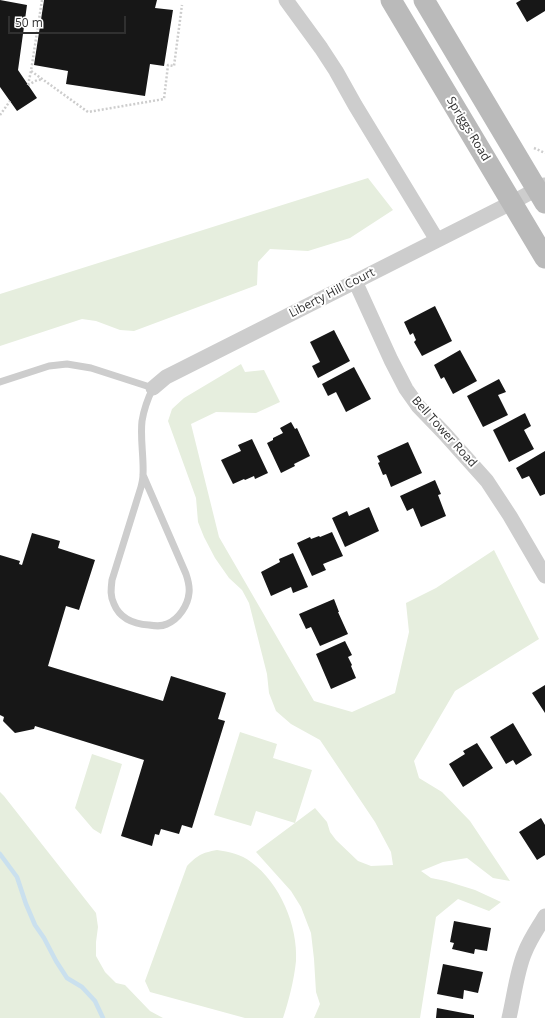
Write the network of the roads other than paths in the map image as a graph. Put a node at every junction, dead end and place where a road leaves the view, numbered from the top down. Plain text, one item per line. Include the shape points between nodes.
1 (286, 0) edge
2 (391, 0) edge
3 (424, 0) edge
4 (542, 192) edge
5 (513, 202) junction
6 (437, 240) junction
7 (545, 258) edge
8 (355, 281) junction
9 (0, 382) edge
10 (153, 388) junction
11 (143, 475) junction
12 (545, 576) edge
13 (545, 916) edge
14 (510, 1018) edge

1 - 6 street via 328,59
2 - 5 main road, Spriggs Road
3 - 4 main road
4 - 5 street, Liberty Hill Court
5 - 6 street, Liberty Hill Court
5 - 7 main road, Spriggs Road
6 - 8 street, Liberty Hill Court
8 - 10 street, Liberty Hill Court via 166,377
8 - 12 street, Bell Tower Road via 390,360 406,389 418,406 486,481
9 - 10 lane via 49,366 67,364 90,368
10 - 11 lane via 142,422
11 - 11 lane via 112,580 111,594 119,614 125,619 157,626 176,619 182,612 189,593 189,584
13 - 14 street via 524,952

